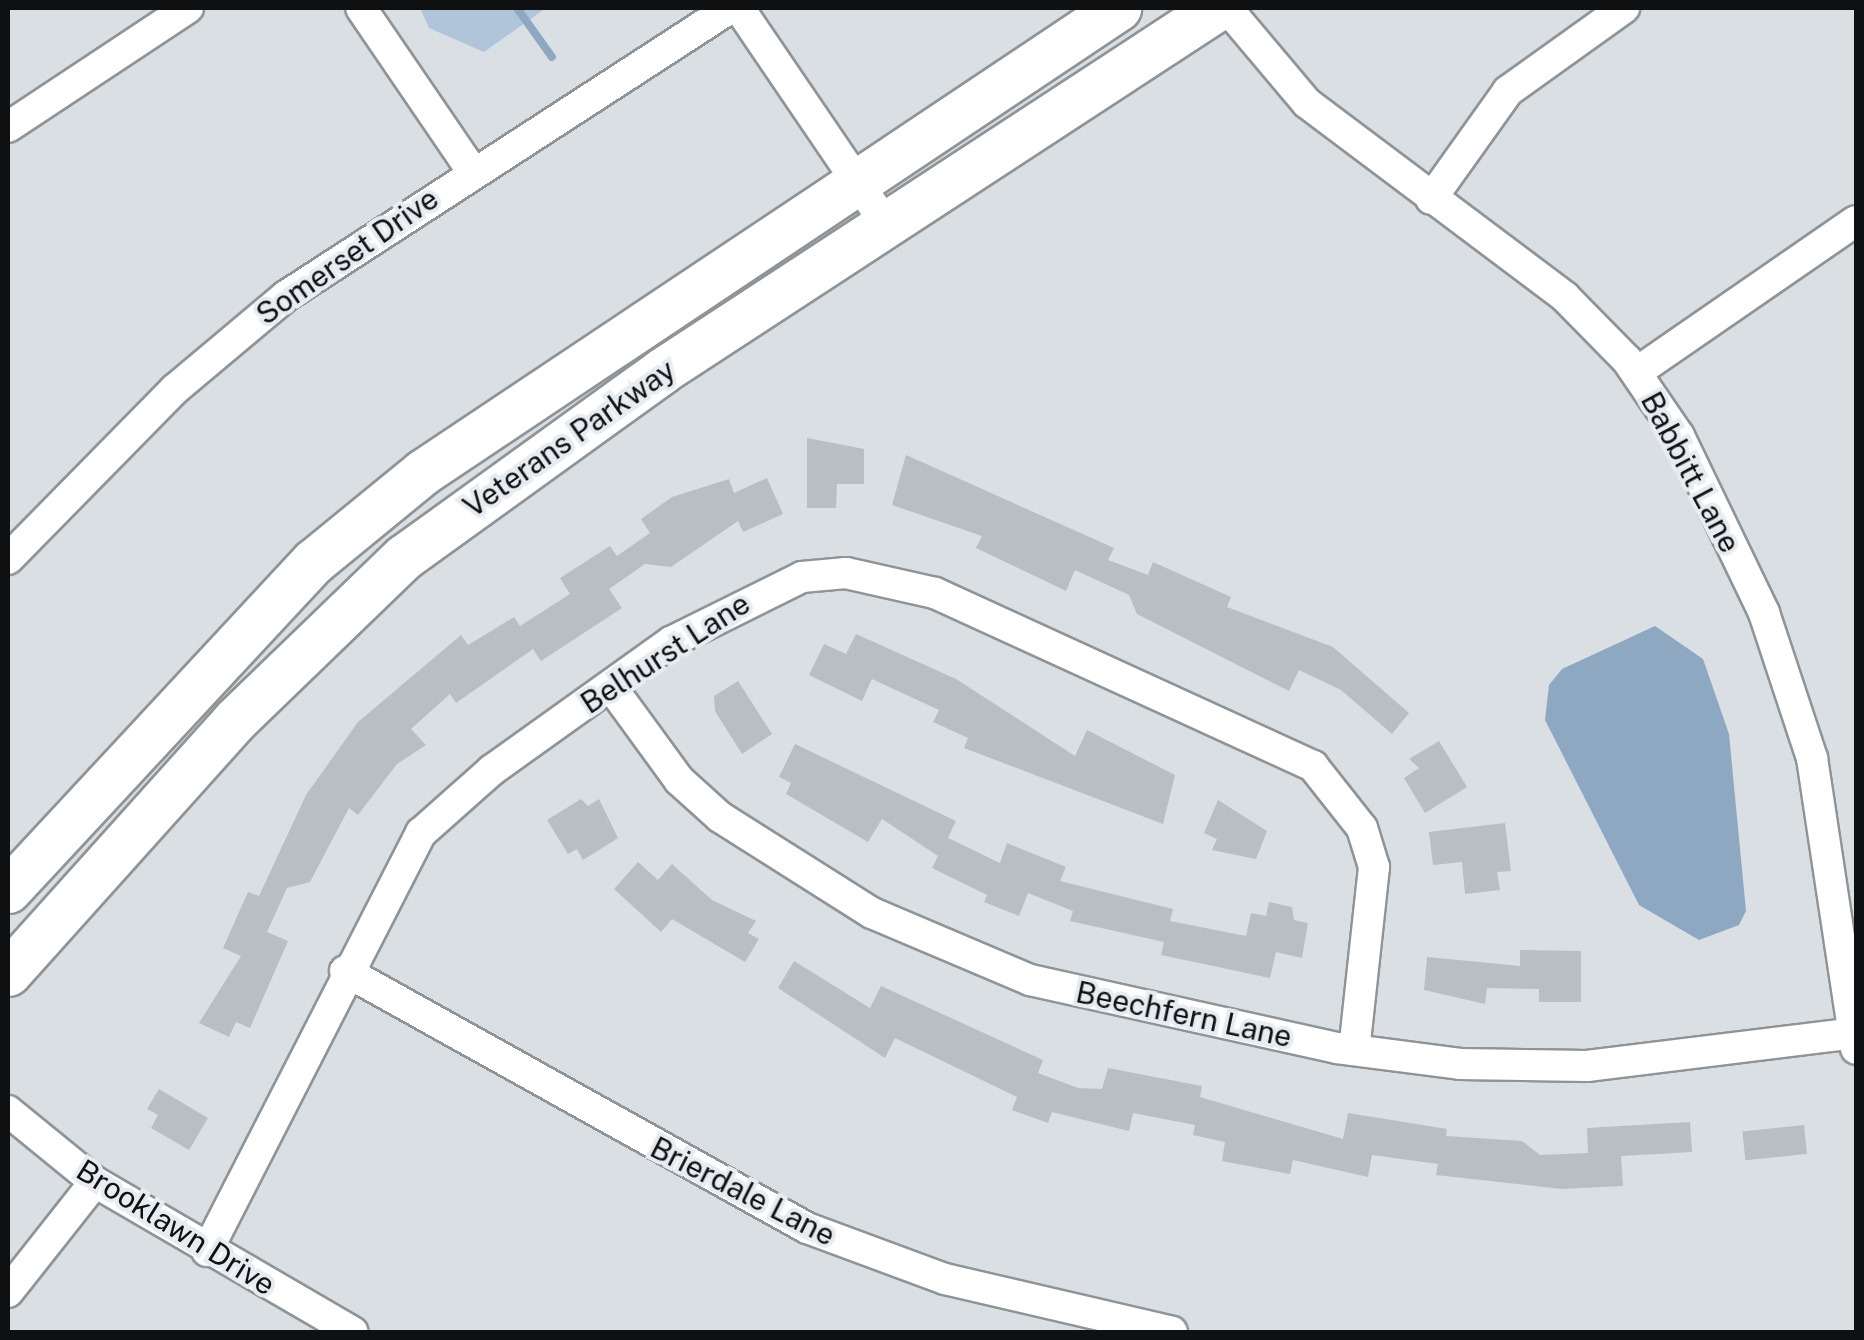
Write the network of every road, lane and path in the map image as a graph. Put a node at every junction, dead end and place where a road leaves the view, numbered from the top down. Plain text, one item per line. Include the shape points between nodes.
1 (188, 8) edge
2 (361, 8) edge
3 (730, 8) edge
4 (739, 8) edge
5 (1118, 8) edge
6 (1216, 8) edge
7 (1227, 8) edge
8 (1624, 8) edge
9 (8, 128) edge
10 (471, 169) junction
11 (856, 180) junction
12 (1431, 199) junction
13 (1856, 221) edge
14 (886, 224) junction
15 (1637, 372) junction
16 (8, 559) edge
17 (612, 688) junction
18 (8, 890) edge
19 (346, 971) junction
20 (8, 973) edge
21 (1855, 1033) edge
22 (1856, 1049) edge
23 (1354, 1050) junction
24 (8, 1112) edge
25 (95, 1182) junction
26 (207, 1251) junction
27 (8, 1292) edge
28 (353, 1332) edge
29 (1172, 1332) edge

1 - 9 street
2 - 10 street
3 - 10 street, Somerset Drive
4 - 11 street
5 - 11 main road, Veterans Parkway
6 - 14 main road, Veterans Parkway
7 - 12 street, Babbitt Lane via 1307,104
8 - 12 street via 1508,91
10 - 16 street, Somerset Drive via 223,347
11 - 14 street
11 - 18 main road, Veterans Parkway via 480,428 313,562
12 - 15 street, Babbitt Lane via 1566,297
13 - 15 street
14 - 20 main road, Veterans Parkway via 597,414 404,557 249,706
15 - 21 street, Babbitt Lane via 1679,436 1786,677 1833,860
17 - 19 street, Belhurst Lane via 492,770 421,833
17 - 23 street, Beechfern Lane via 679,780 720,817 910,931 1030,980
17 - 23 street, Belhurst Lane via 758,592 846,573 935,594 1278,743 1341,795 1374,866
19 - 26 street, Belhurst Lane
19 - 29 street, Brierdale Lane via 807,1228 944,1280
21 - 22 street, Babbitt Lane
21 - 23 street, Beechfern Lane via 1543,1068
24 - 25 street, Brooklawn Drive
25 - 26 street, Brooklawn Drive
25 - 27 street
26 - 28 street, Brooklawn Drive

